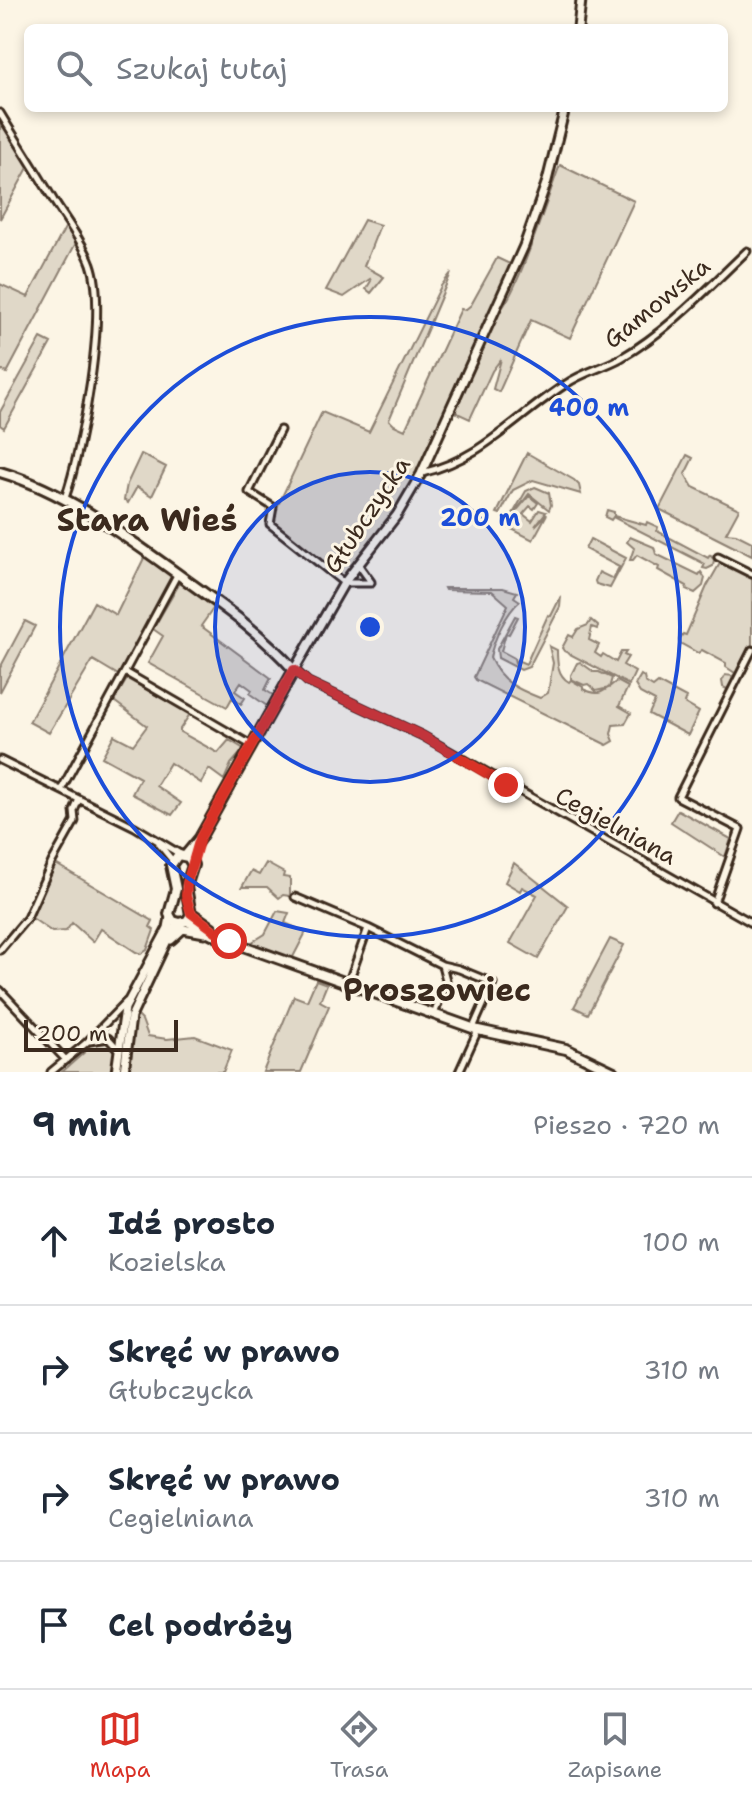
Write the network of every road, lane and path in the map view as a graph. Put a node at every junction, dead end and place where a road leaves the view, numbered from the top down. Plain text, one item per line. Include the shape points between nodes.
1 (581, 0) edge
2 (578, 24) edge
3 (564, 112) edge
4 (0, 113) edge
5 (747, 251) dead end
6 (280, 430) dead end
7 (0, 472) edge
8 (421, 474) junction
9 (65, 498) dead end
10 (718, 557) dead end
11 (358, 564) junction
12 (178, 574) junction
13 (752, 574) edge
14 (344, 583) junction
15 (752, 650) edge
16 (294, 670) junction
17 (125, 672) junction
18 (252, 745) junction
19 (0, 760) edge
20 (61, 790) junction
21 (79, 799) junction
22 (183, 858) junction
23 (295, 897) dead end
24 (714, 903) junction
25 (170, 917) junction
26 (186, 919) junction
27 (752, 923) edge
28 (368, 928) junction
29 (218, 937) junction
30 (229, 941) junction
31 (164, 948) junction
32 (0, 950) edge
33 (442, 965) junction
34 (348, 984) junction
35 (0, 990) edge
36 (128, 1000) junction
37 (434, 1015) junction
38 (476, 1030) junction
39 (86, 1043) junction
40 (118, 1049) junction
41 (66, 1060) junction
42 (51, 1072) edge
43 (116, 1072) edge
44 (124, 1072) edge
45 (459, 1072) edge
46 (614, 1072) edge

1 - 2 main road
3 - 8 main road, Głubczycka via 520,257
4 - 9 street via 75,233 95,277 92,376
5 - 8 street, Gamowska via 690,305 623,357 566,384 476,453
6 - 14 street via 249,492 273,507 270,524
7 - 12 main road via 80,509
8 - 11 main road, Głubczycka
10 - 13 street
11 - 14 main road, Głubczycka
11 - 14 street via 371,583
12 - 16 main road via 241,620
12 - 17 street
14 - 16 main road, Głubczycka
15 - 24 street via 678,797 740,829
16 - 18 main road, Głubczycka
16 - 24 street, Cegielniana via 308,682 423,736
17 - 18 street
17 - 20 street
18 - 22 main road, Głubczycka via 200,838
19 - 20 street
20 - 21 street
21 - 22 street
21 - 32 street via 75,821 27,918
22 - 25 main road via 171,868 176,889
22 - 26 main road via 193,868 185,892
23 - 28 street
24 - 27 street, Cegielniana
25 - 26 main road
25 - 36 main road
26 - 29 main road
26 - 30 main road
26 - 31 main road via 172,930
28 - 33 street
28 - 34 street
29 - 30 main road
29 - 31 main road via 183,929
30 - 34 main road
31 - 44 main road via 131,1017
33 - 37 street via 446,980
33 - 38 street via 493,983
34 - 37 main road
35 - 41 street
36 - 39 street
36 - 40 main road
37 - 38 main road
38 - 45 street
38 - 46 main road via 561,1048
39 - 40 street via 106,1037
39 - 41 street
40 - 43 main road
41 - 42 street

